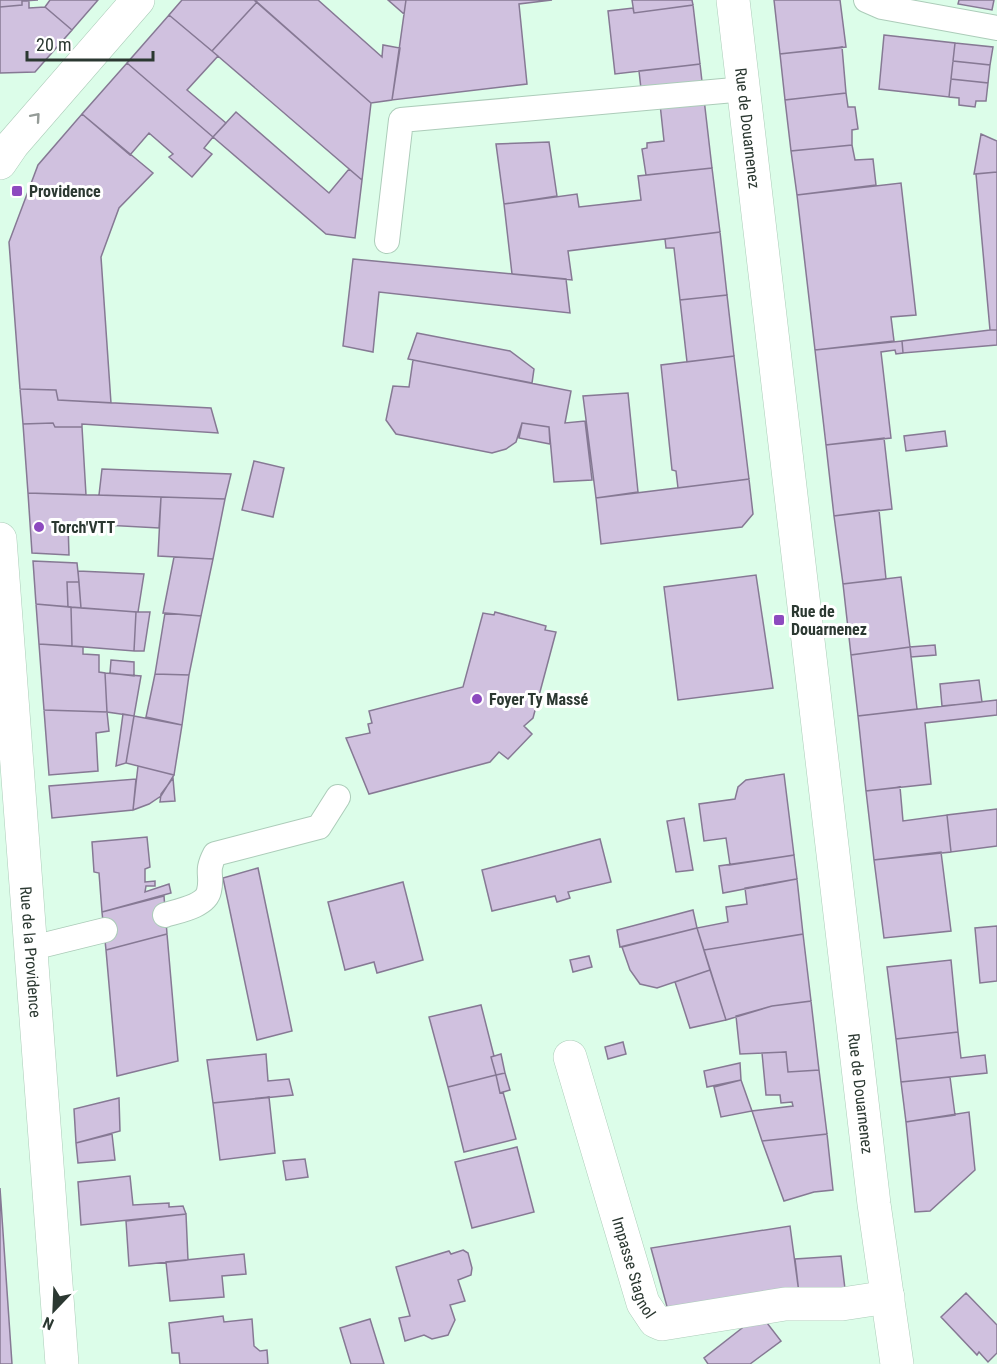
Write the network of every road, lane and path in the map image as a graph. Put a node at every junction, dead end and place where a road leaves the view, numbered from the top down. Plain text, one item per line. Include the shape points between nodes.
1 (138, 0) edge
2 (733, 0) edge
3 (866, 0) edge
4 (997, 28) edge
5 (745, 89) junction
6 (0, 163) edge
7 (387, 241) dead end
8 (0, 539) edge
9 (338, 796) dead end
10 (165, 915) dead end
11 (105, 930) dead end
12 (32, 948) junction
13 (570, 1057) dead end
14 (888, 1297) junction
15 (62, 1364) edge
16 (897, 1364) edge

6 -> 1 street
2 - 5 street, Rue de Douarnenez
3 - 4 lane via 882,7
5 - 7 lane via 401,120
5 - 14 street, Rue de Douarnenez
8 - 12 street, Rue de la Providence
9 - 10 lane via 319,827 215,854 207,868 209,891 202,902
11 - 12 lane
12 - 15 street, Rue de la Providence
13 - 14 street, Impasse Stagnol via 642,1302 655,1322 785,1304 842,1304
14 - 16 street, Rue de Douarnenez

